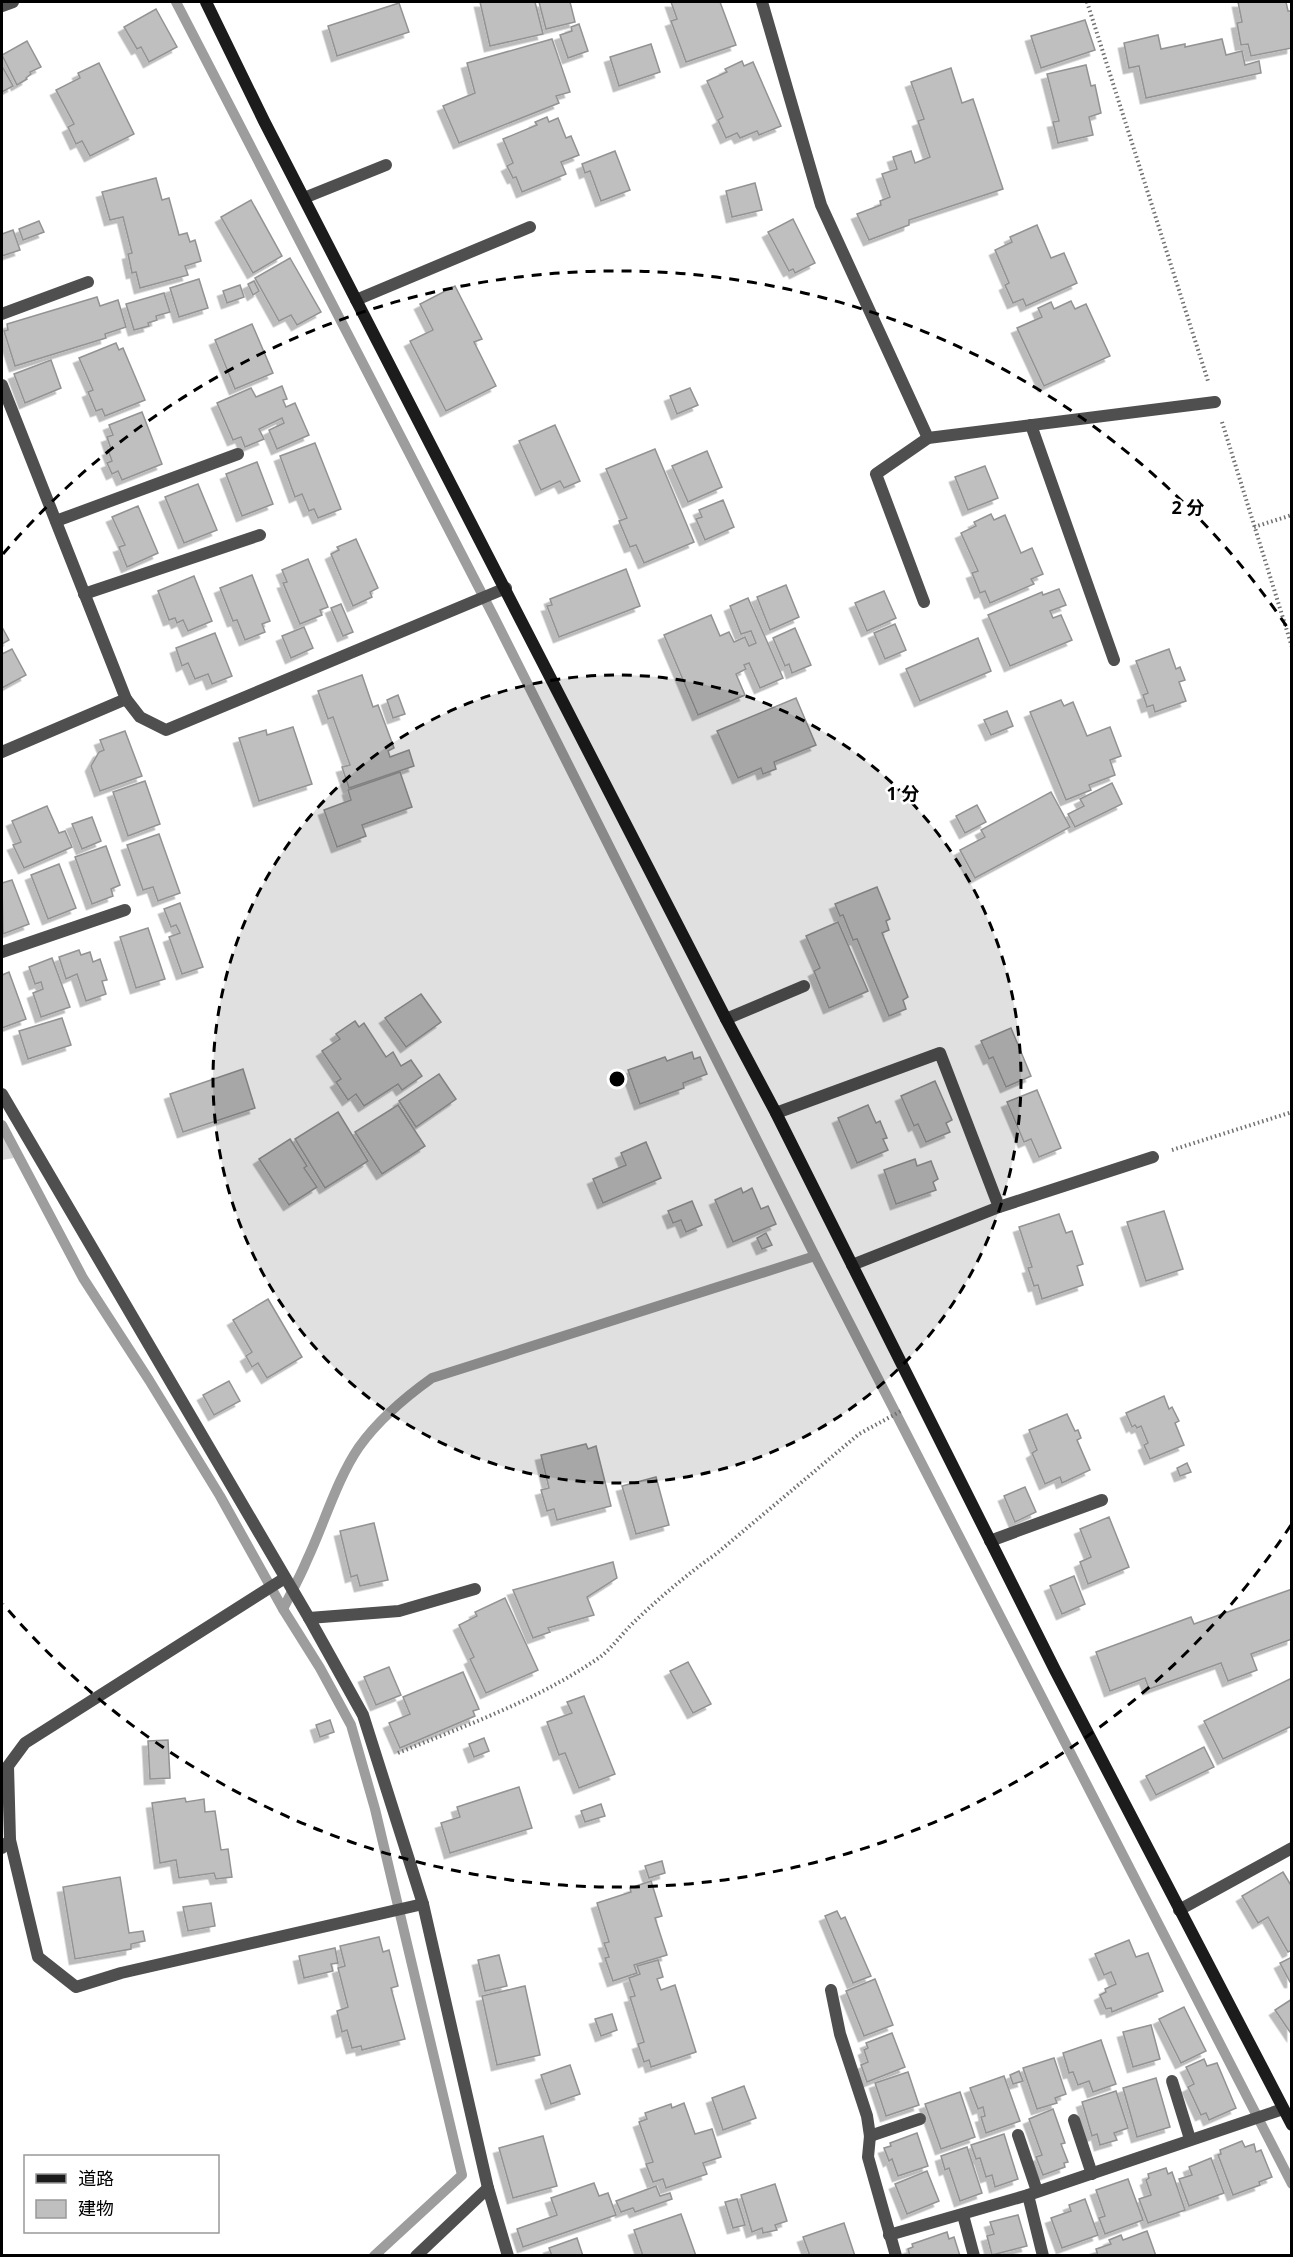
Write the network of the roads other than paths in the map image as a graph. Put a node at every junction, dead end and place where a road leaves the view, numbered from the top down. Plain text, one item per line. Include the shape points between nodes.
1 (13, 2) edge
2 (206, 2) edge
3 (762, 2) edge
4 (2, 6) edge
5 (386, 165) dead end
6 (304, 198) junction
7 (530, 227) dead end
8 (88, 282) dead end
9 (356, 300) junction
10 (2, 314) edge
11 (2, 385) edge
12 (1215, 402) road end
13 (1031, 425) junction
14 (928, 438) junction
15 (238, 454) dead end
16 (56, 521) junction
17 (260, 535) dead end
18 (506, 588) junction
19 (84, 594) junction
20 (924, 602) dead end
21 (1114, 660) dead end
22 (126, 699) junction
23 (2, 752) edge
24 (125, 910) dead end
25 (2, 952) edge
26 (804, 986) dead end
27 (726, 1019) junction
28 (2, 1094) edge
29 (776, 1113) junction
30 (1153, 1156) road end
31 (999, 1208) junction
32 (852, 1265) junction
33 (1102, 1500) dead end
34 (990, 1541) junction
35 (285, 1578) junction
36 (475, 1589) dead end
37 (309, 1618) junction
38 (6, 1844) edge
39 (1292, 1848) edge
40 (423, 1904) junction
41 (1179, 1910) junction
42 (831, 1990) dead end
43 (1172, 2081) dead end
44 (1283, 2109) junction
45 (920, 2119) dead end
46 (1074, 2120) dead end
47 (1292, 2125) edge
48 (1018, 2135) dead end
49 (870, 2136) junction
50 (1190, 2139) junction
51 (1092, 2174) junction
52 (488, 2188) junction
53 (1033, 2193) junction
54 (963, 2215) junction
55 (889, 2235) junction
56 (416, 2256) edge
57 (508, 2256) edge
58 (896, 2256) edge
59 (974, 2256) edge
60 (1043, 2256) edge

1 - 4 street
2 - 6 street
3 - 14 street via 821,205
5 - 6 street
6 - 9 street
7 - 9 street
8 - 10 street
9 - 18 street
11 - 16 street
12 - 13 street
13 - 14 street
13 - 21 street
14 - 20 street via 876,474
15 - 16 street
16 - 19 street
17 - 19 street
18 - 22 street via 166,730 140,717
18 - 27 street
19 - 22 street
22 - 23 street
24 - 25 street
26 - 27 street
27 - 29 street
28 - 35 street
29 - 31 street via 940,1053
29 - 32 street
30 - 31 street
31 - 32 street
32 - 34 street
33 - 34 street
34 - 41 street
35 - 37 street
35 - 38 street via 26,1743 8,1766
36 - 37 street via 399,1611
37 - 40 street via 363,1715
38 - 40 street via 39,1957 76,1987 121,1973
39 - 41 street
40 - 52 street
41 - 44 street
42 - 49 street
43 - 50 street
44 - 47 street
44 - 50 street
45 - 49 street
46 - 51 street
48 - 53 street
49 - 55 street via 868,2157
50 - 51 street
51 - 53 street
52 - 56 street
52 - 57 street
53 - 54 street
53 - 60 street
54 - 55 street
54 - 59 street
55 - 58 street

